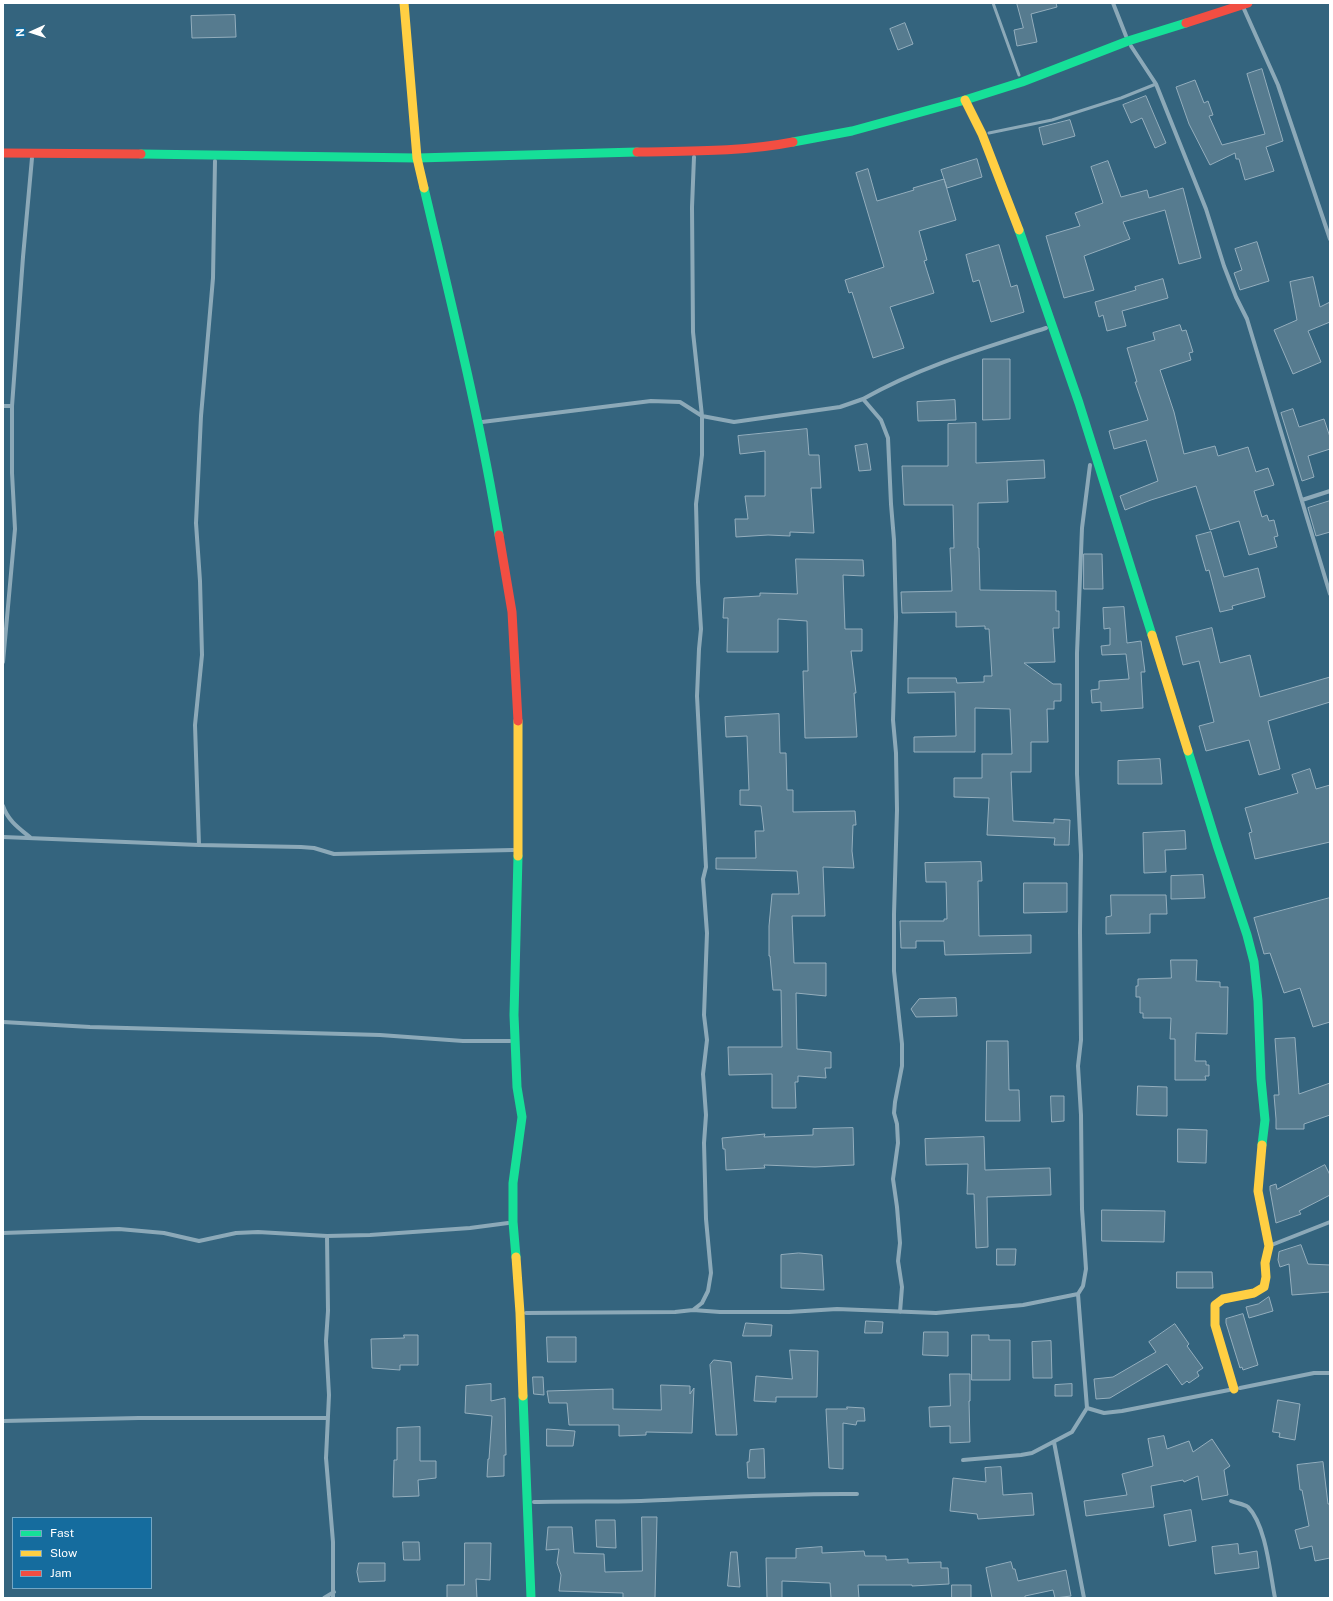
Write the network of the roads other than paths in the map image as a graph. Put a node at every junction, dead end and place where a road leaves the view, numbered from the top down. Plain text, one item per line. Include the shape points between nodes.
1 (404, 3) edge
2 (993, 3) edge
3 (1113, 3) edge
4 (1245, 4) edge
5 (1128, 41) junction
6 (1022, 82) junction
7 (1156, 84) junction
8 (965, 100) junction
9 (982, 134) junction
10 (694, 150) junction
11 (3, 154) edge
12 (32, 154) junction
13 (215, 156) junction
14 (417, 158) junction
15 (1330, 239) edge
16 (1052, 326) junction
17 (863, 399) junction
18 (3, 406) edge
19 (12, 406) junction
20 (702, 416) junction
21 (477, 422) junction
22 (1093, 446) junction
23 (1330, 491) edge
24 (1302, 500) junction
25 (1330, 594) edge
26 (5, 602) edge
27 (3, 662) edge
28 (3, 806) edge
29 (3, 837) edge
30 (31, 838) junction
31 (199, 845) junction
32 (518, 850) junction
33 (3, 1022) edge
34 (515, 1042) junction
35 (512, 1222) junction
36 (1330, 1222) edge
37 (3, 1233) edge
38 (327, 1236) junction
39 (1269, 1246) junction
40 (1078, 1294) junction
41 (693, 1310) junction
42 (900, 1312) junction
43 (520, 1313) junction
44 (1330, 1373) edge
45 (1234, 1389) junction
46 (1087, 1408) junction
47 (327, 1418) junction
48 (3, 1421) edge
49 (1054, 1442) junction
50 (963, 1460) dead end
51 (857, 1494) dead end
52 (1231, 1501) dead end
53 (528, 1502) junction
54 (334, 1592) junction
55 (324, 1598) edge
56 (334, 1598) edge
57 (531, 1598) edge
58 (1084, 1598) edge
59 (1275, 1598) edge

1 - 14 street
2 - 6 lane
3 - 5 street
4 - 5 street
4 - 15 street via 1278,84
5 - 6 street
5 - 7 street
6 - 8 street
7 - 9 lane via 1052,120
7 - 24 street via 1206,208 1236,297 1247,319
8 - 9 street
8 - 10 street via 844,133 777,145
9 - 16 street
10 - 14 street
10 - 20 street via 693,332
11 - 12 street
12 - 13 street
12 - 19 street
13 - 14 street
13 - 31 street via 213,278 201,416 196,523 202,655 195,725
14 - 21 street
16 - 17 street via 944,361 888,385
16 - 22 street
17 - 20 street via 840,407 734,422
17 - 42 street via 881,420 888,438 894,540 896,617 893,720 897,810 894,971 902,1066 894,1114 898,1143 893,1179 900,1243
18 - 19 street
19 - 26 street via 15,529
20 - 21 street via 680,402 650,401
20 - 41 street via 702,455 696,504 701,629 697,696 706,867 703,879 707,933 704,1014 707,1040 703,1074 706,1115 706,1218 710,1272 708,1291 702,1303
21 - 32 street via 491,484 512,612 518,705
22 - 39 street via 1217,845 1248,935 1254,962 1265,1120 1258,1191
22 - 40 street via 1082,528 1077,646 1082,1040 1078,1066 1086,1269 1083,1286
23 - 24 street
24 - 25 street
26 - 27 street
28 - 30 street via 13,823
29 - 30 street
30 - 31 street
31 - 32 street via 301,847 334,854
32 - 34 street
33 - 34 street
34 - 35 street via 522,1117 513,1183
35 - 38 street via 430,1231
35 - 43 street
36 - 39 street
37 - 38 street via 119,1229 164,1233 199,1241 236,1233 258,1232
38 - 47 street
39 - 45 street via 1264,1287 1252,1295 1235,1296 1219,1301 1215,1305 1215,1325
40 - 42 street via 1023,1305 936,1313
40 - 46 street
41 - 42 street via 781,1312 837,1309
41 - 43 street
43 - 53 street
44 - 45 street
45 - 46 street via 1122,1411 1104,1413
46 - 49 street via 1072,1432
47 - 48 street
47 - 54 street via 326,1458
49 - 50 street via 1032,1453
49 - 58 street
51 - 53 street via 798,1493 639,1501
52 - 59 street via 1247,1506 1258,1520
53 - 57 street
54 - 55 street
54 - 56 street

